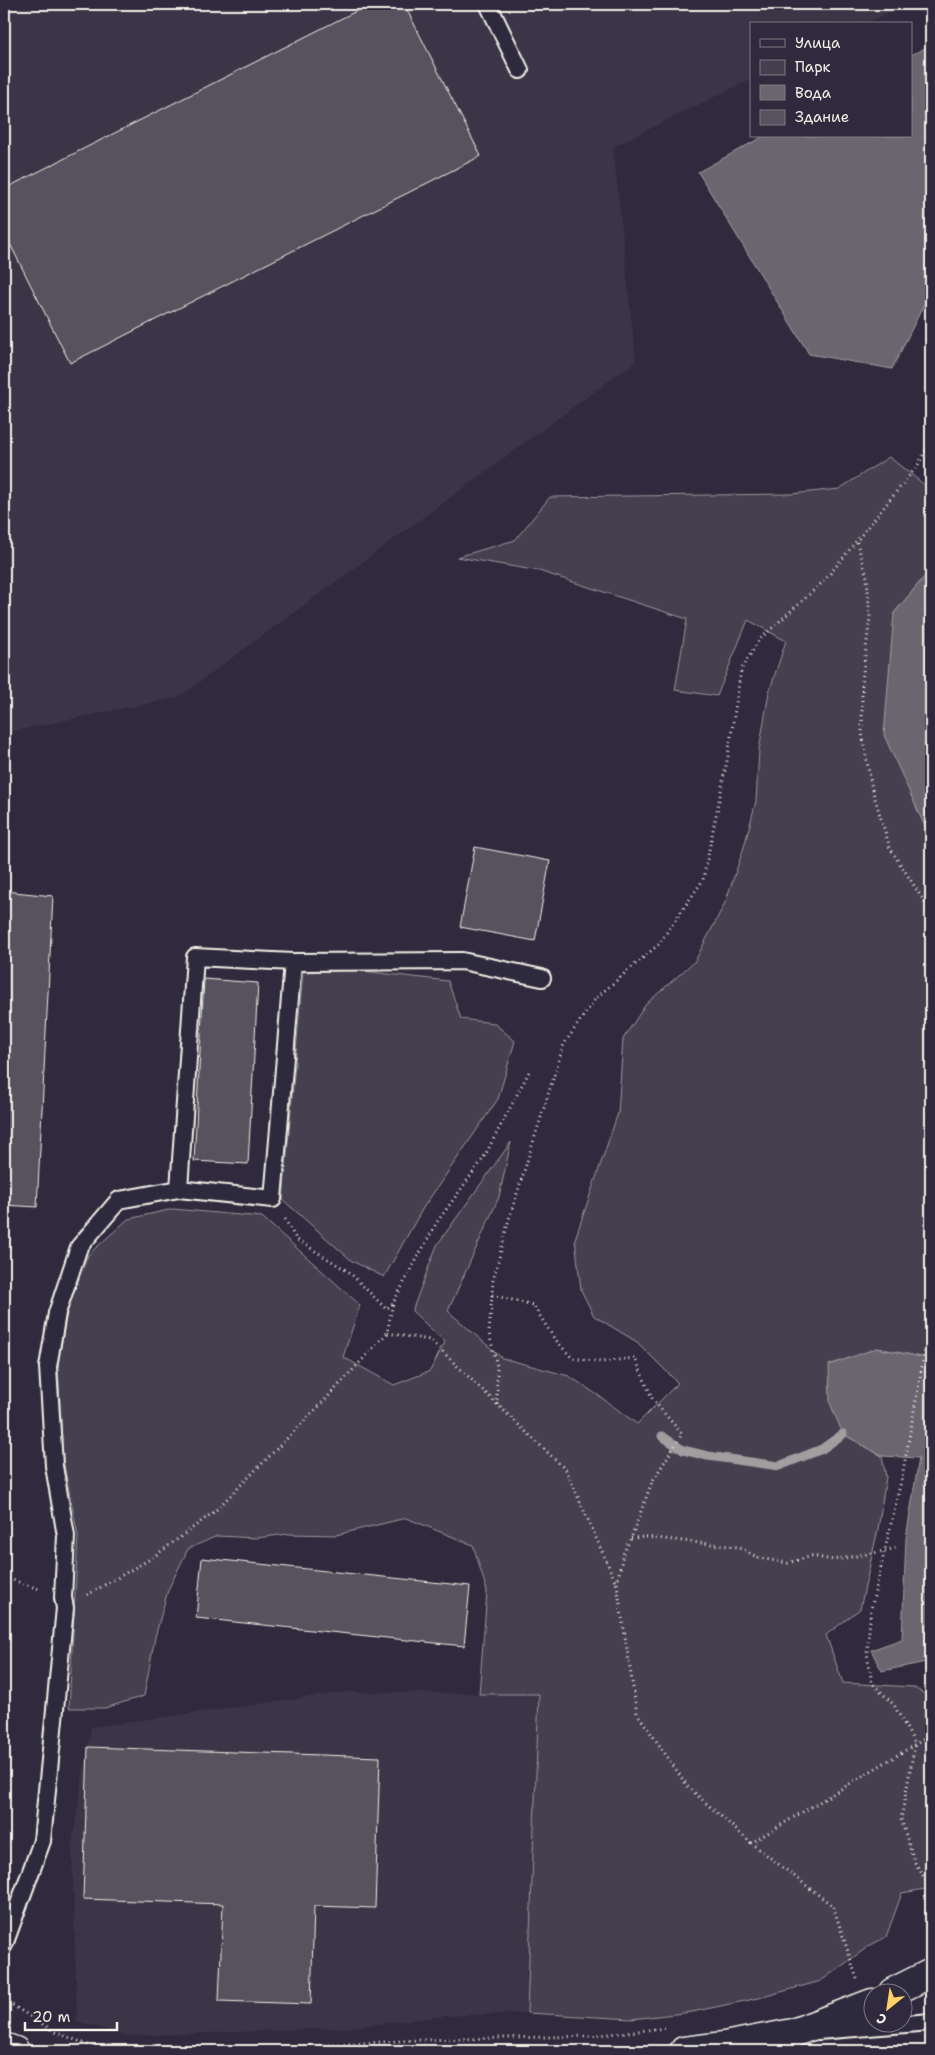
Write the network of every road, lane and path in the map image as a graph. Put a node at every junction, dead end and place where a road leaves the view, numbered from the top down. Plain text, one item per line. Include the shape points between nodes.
1 (488, 4) edge
2 (520, 70) dead end
3 (931, 440) edge
4 (856, 541) junction
5 (931, 912) edge
6 (293, 962) junction
7 (542, 978) dead end
8 (529, 1072) dead end
9 (179, 1189) junction
10 (273, 1199) junction
11 (492, 1296) junction
12 (393, 1303) junction
13 (931, 1317) edge
14 (387, 1333) junction
15 (497, 1405) junction
16 (631, 1538) junction
17 (898, 1547) dead end
18 (884, 1551) junction
19 (4, 1577) edge
20 (617, 1585) junction
21 (64, 1603) junction
22 (931, 1735) edge
23 (915, 1744) junction
24 (751, 1843) junction
25 (931, 1889) edge
26 (931, 1934) edge
27 (931, 1944) edge
28 (4, 1945) edge
29 (931, 1973) edge
30 (858, 1979) junction
31 (849, 1982) dead end
32 (862, 1983) edge
33 (912, 1983) edge
34 (4, 2000) edge
35 (862, 2008) edge
36 (931, 2022) edge
37 (679, 2039) edge
38 (792, 2042) edge
39 (4, 2047) edge
40 (15, 2051) edge
41 (104, 2051) edge
42 (220, 2051) edge

1 - 2 lane
3 - 4 path via 918,465
4 - 5 path via 867,577 870,617 862,681 862,733 872,789 890,848
4 - 11 path via 825,580 759,640 741,670 728,756 703,880 658,945 596,998 564,1044 509,1219
6 - 7 lane via 462,961
6 - 9 lane via 195,957
6 - 10 lane
8 - 12 path via 483,1159 437,1222
9 - 10 lane
9 - 21 lane via 119,1200 79,1247 57,1313 48,1368 54,1466 66,1536
10 - 12 path via 296,1239 349,1272 386,1309
11 - 15 path via 489,1333 496,1366
11 - 16 path via 533,1305 554,1338 572,1358 601,1362 635,1358 653,1400 682,1434 652,1482
12 - 14 path
13 - 18 path via 902,1478
14 - 15 path via 430,1340
14 - 21 path via 326,1400 214,1512 152,1558
15 - 20 path via 566,1470
16 - 18 path via 738,1547 759,1558 788,1563 812,1556 833,1560
16 - 20 path via 623,1554
17 - 18 path
18 - 23 path via 871,1609 868,1660 872,1683 894,1705
19 - 21 path
20 - 24 path via 637,1713 688,1787
21 - 28 lane via 42,1841
22 - 23 path
23 - 24 path
23 - 25 path via 901,1819 914,1860
24 - 30 path via 833,1906
26 - 27 path
29 - 33 street
30 - 31 path
30 - 32 path
34 - 41 path via 54,2032
35 - 38 street
36 - 38 lane
37 - 38 street via 724,2046
37 - 42 path via 590,2036 418,2040
39 - 40 street

